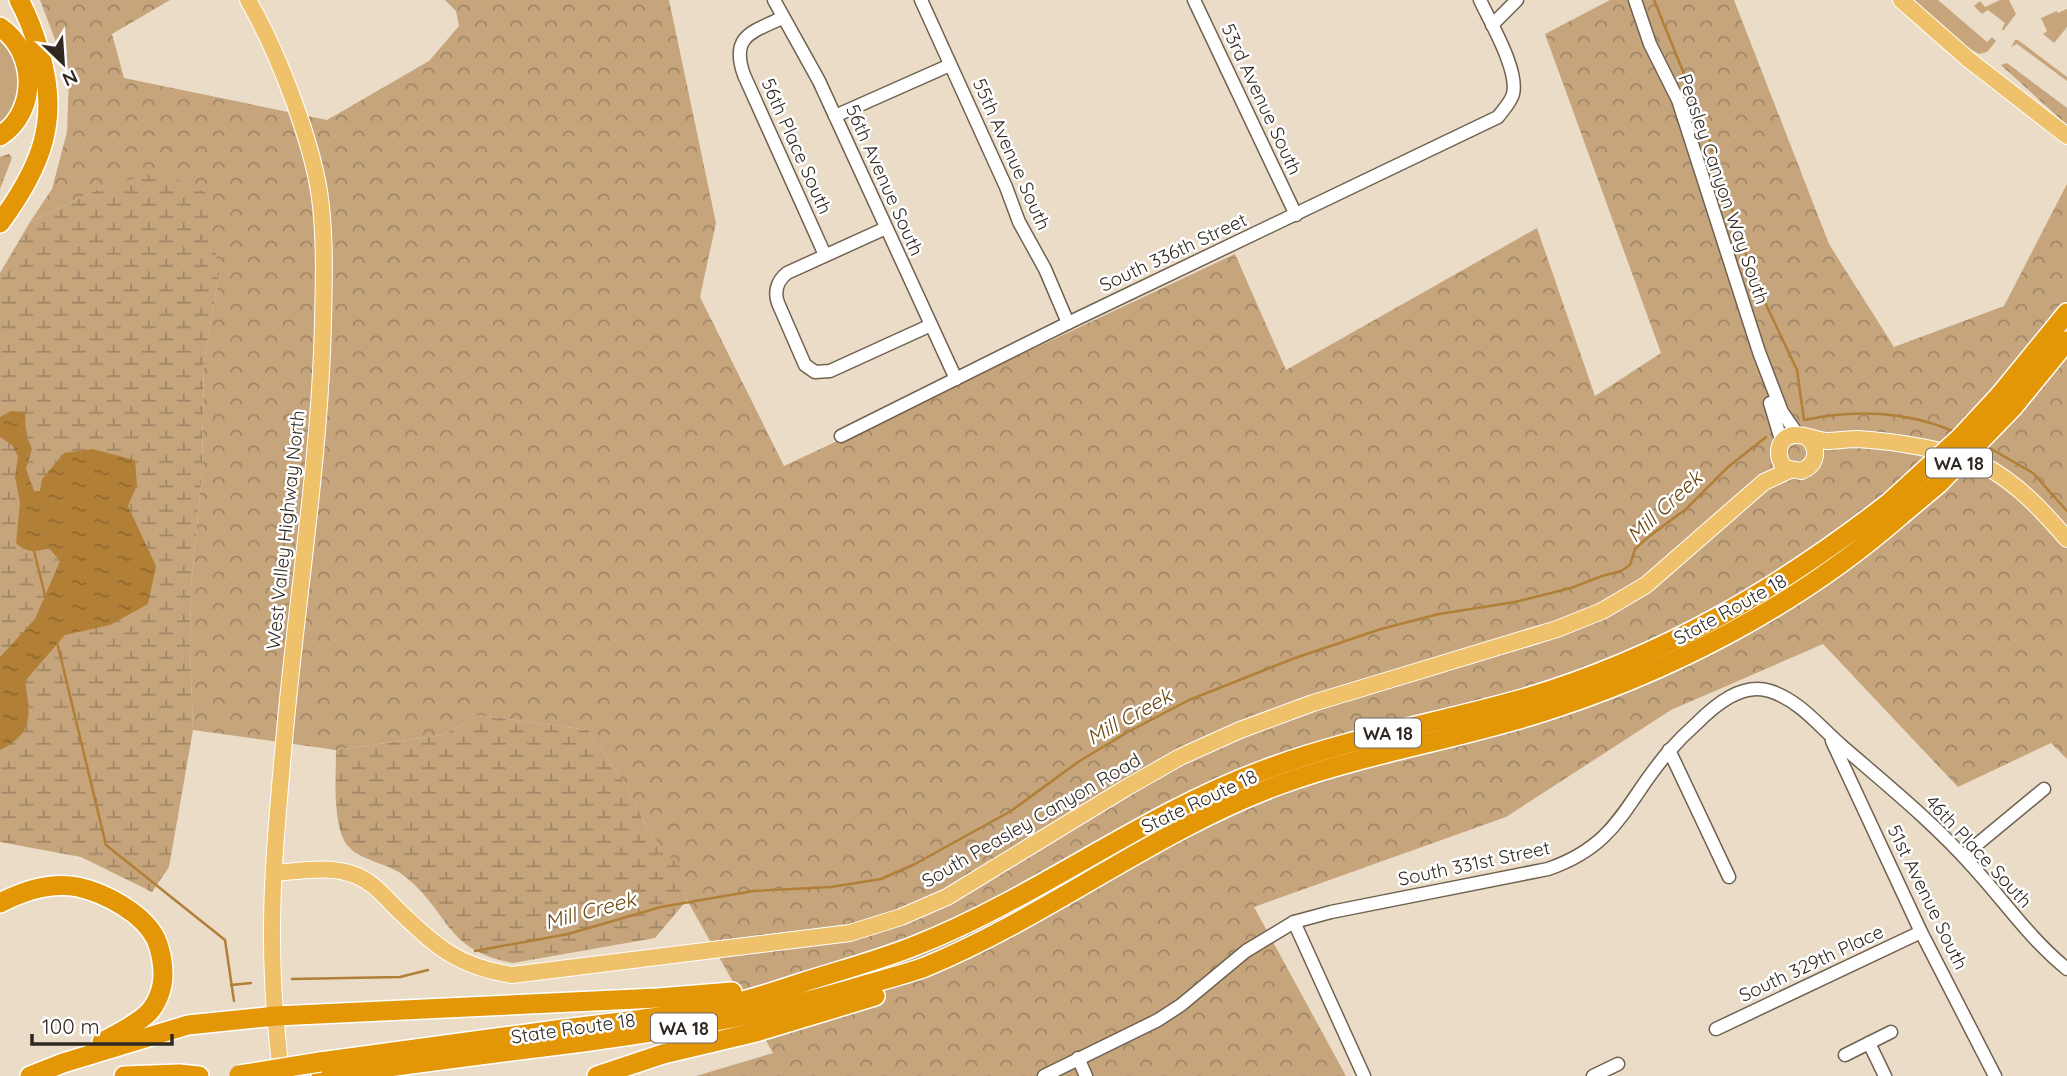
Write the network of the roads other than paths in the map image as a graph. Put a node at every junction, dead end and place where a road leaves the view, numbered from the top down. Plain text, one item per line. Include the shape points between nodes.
1 (19, 0) edge
2 (248, 0) edge
3 (774, 0) edge
4 (920, 0) edge
5 (1194, 0) edge
6 (1480, 0) edge
7 (1517, 0) edge
8 (1635, 0) edge
9 (1900, 0) edge
10 (782, 18) junction
11 (1492, 25) junction
12 (0, 27) edge
13 (950, 65) junction
14 (835, 116) junction
15 (0, 136) edge
16 (2067, 136) edge
17 (1296, 215) junction
18 (0, 223) edge
19 (886, 228) junction
20 (825, 255) junction
21 (2067, 313) edge
22 (1068, 323) junction
23 (931, 325) junction
24 (2067, 341) edge
25 (1759, 352) junction
26 (956, 379) junction
27 (2007, 401) junction
28 (841, 436) dead end
29 (1803, 436) junction
30 (1916, 446) junction
31 (1780, 449) junction
32 (1814, 461) junction
33 (1790, 470) junction
34 (1895, 509) junction
35 (1709, 529) junction
36 (2067, 539) edge
37 (1829, 734) junction
38 (1669, 750) junction
39 (2044, 789) dead end
40 (1963, 856) junction
41 (274, 873) junction
42 (1729, 877) dead end
43 (0, 902) edge
44 (1028, 916) junction
45 (1294, 922) junction
46 (1922, 932) junction
47 (2067, 969) edge
48 (803, 982) junction
49 (276, 1016) junction
50 (1716, 1029) dead end
51 (1891, 1032) dead end
52 (1869, 1043) junction
53 (1845, 1055) dead end
54 (1080, 1057) junction
55 (63, 1063) junction
56 (1618, 1064) dead end
57 (321, 1071) edge
58 (234, 1075) edge
59 (30, 1076) edge
60 (124, 1076) edge
61 (199, 1076) edge
62 (281, 1076) edge
63 (597, 1076) edge
64 (1044, 1076) edge
65 (1086, 1076) edge
66 (1364, 1076) edge
67 (1593, 1076) edge
68 (1885, 1076) edge
69 (1995, 1076) edge

1 - 18 highway via 44,64 48,121 31,176
2 - 41 main road, West Valley Highway North via 298,116 313,166 324,257 322,367
3 - 10 street, 56th Avenue South
4 - 13 street, 55th Avenue South
5 - 17 street, 53rd Avenue South
6 - 11 street
7 - 11 street
8 - 25 street, Peasley Canyon Way South via 1650,44 1678,100
9 - 16 main road
10 - 14 street, 56th Avenue South
10 - 20 street, 56th Place South via 749,34 739,51 744,75
11 - 17 street, South 336th Street via 1512,72 1513,94 1498,117
12 - 15 highway via 17,43 28,80 22,113
13 - 14 street
13 - 22 street, 55th Avenue South
14 - 19 street, 56th Avenue South
17 - 22 street, South 336th Street
19 - 20 street
19 - 23 street, 56th Avenue South
20 - 23 street via 782,277 777,287 778,303 805,365 815,372 835,369
21 - 27 highway, State Route 18 / WA 18
22 - 26 street, South 336th Street
23 - 26 street, 56th Avenue South
24 - 27 highway, State Route 18 / WA 18
25 - 29 street, Peasley Canyon Way South via 1782,412
25 - 31 street, Peasley Canyon Way South
26 - 28 street, South 336th Street
27 - 34 highway, State Route 18 / WA 18, bridge via 1961,437
29 - 30 main road
29 - 31 main road via 1789,437
29 - 32 main road via 1815,448
30 - 32 main road via 1850,447
30 - 36 main road via 1982,465 2032,501
31 - 33 main road via 1782,464
31 - 35 main road, South Peasley Canyon Road
32 - 33 main road via 1807,469
33 - 35 main road, South Peasley Canyon Road via 1764,482
34 - 44 highway, State Route 18 / WA 18 via 1882,531 1789,597 1669,662 1546,711 1332,768 1261,792 1164,838
34 - 48 highway, State Route 18 / WA 18 via 1787,578 1673,641 1535,695 1311,753 1260,771 1177,808 969,922 916,946
35 - 41 main road, South Peasley Canyon Road via 1646,584 1602,611 1240,730 1124,789 947,897 850,933 512,975 458,960 377,888 353,874 328,870
37 - 38 street, South 331st Street via 1785,698 1751,690 1718,703
37 - 40 street, 46th Place South
37 - 46 street, 51st Avenue South
38 - 42 street
38 - 45 street, South 331st Street via 1606,836 1567,863
39 - 40 street
40 - 47 street, 46th Place South via 2034,940
41 - 49 main road, West Valley Highway North
43 - 55 highway via 39,888 76,887 120,905 144,922 160,948 163,984 148,1013
44 - 57 highway, State Route 18 / WA 18 via 923,967 783,1009 630,1036
44 - 63 highway via 1005,936 964,958 874,996
45 - 54 street, South 331st Street via 1246,951 1158,1020
45 - 66 street
46 - 50 street, South 329th Place
46 - 69 street, 51st Avenue South
48 - 49 highway via 658,998
48 - 57 highway, State Route 18 / WA 18 via 727,1005
49 - 55 highway via 188,1026
49 - 62 main road, West Valley Highway North
51 - 52 street
52 - 53 street
52 - 68 street
54 - 64 street, South 331st Street
54 - 65 street
55 - 59 highway
56 - 67 street
57 - 58 highway, State Route 18 / WA 18, bridge
60 - 61 highway

